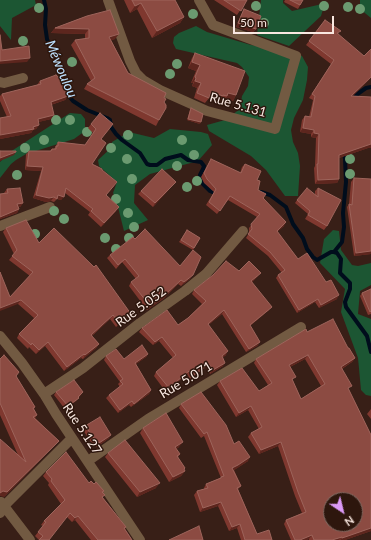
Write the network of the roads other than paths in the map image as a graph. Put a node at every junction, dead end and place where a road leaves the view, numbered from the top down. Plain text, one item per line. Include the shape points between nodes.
1 (108, 0) edge
2 (199, 0) edge
3 (23, 78) dead end
4 (0, 82) edge
5 (50, 206) edge
6 (0, 226) edge
7 (243, 230) dead end
8 (301, 327) dead end
9 (0, 336) edge
10 (44, 394) junction
11 (72, 438) junction
12 (88, 461) junction
13 (1, 506) edge
14 (30, 540) edge
15 (140, 540) edge

1 - 2 street, Rue 5.131 via 130,60 136,73 143,80 207,111 274,129 296,56 213,25
3 - 4 street
5 - 6 street
7 - 10 street, Rue 5.052 via 206,274 186,291
8 - 12 street, Rue 5.071 via 148,418
9 - 10 street, Rue 5.127
10 - 11 street, Rue 5.127
11 - 12 street, Rue 5.127
11 - 13 street
12 - 15 street, Rue 5.127
13 - 14 street

